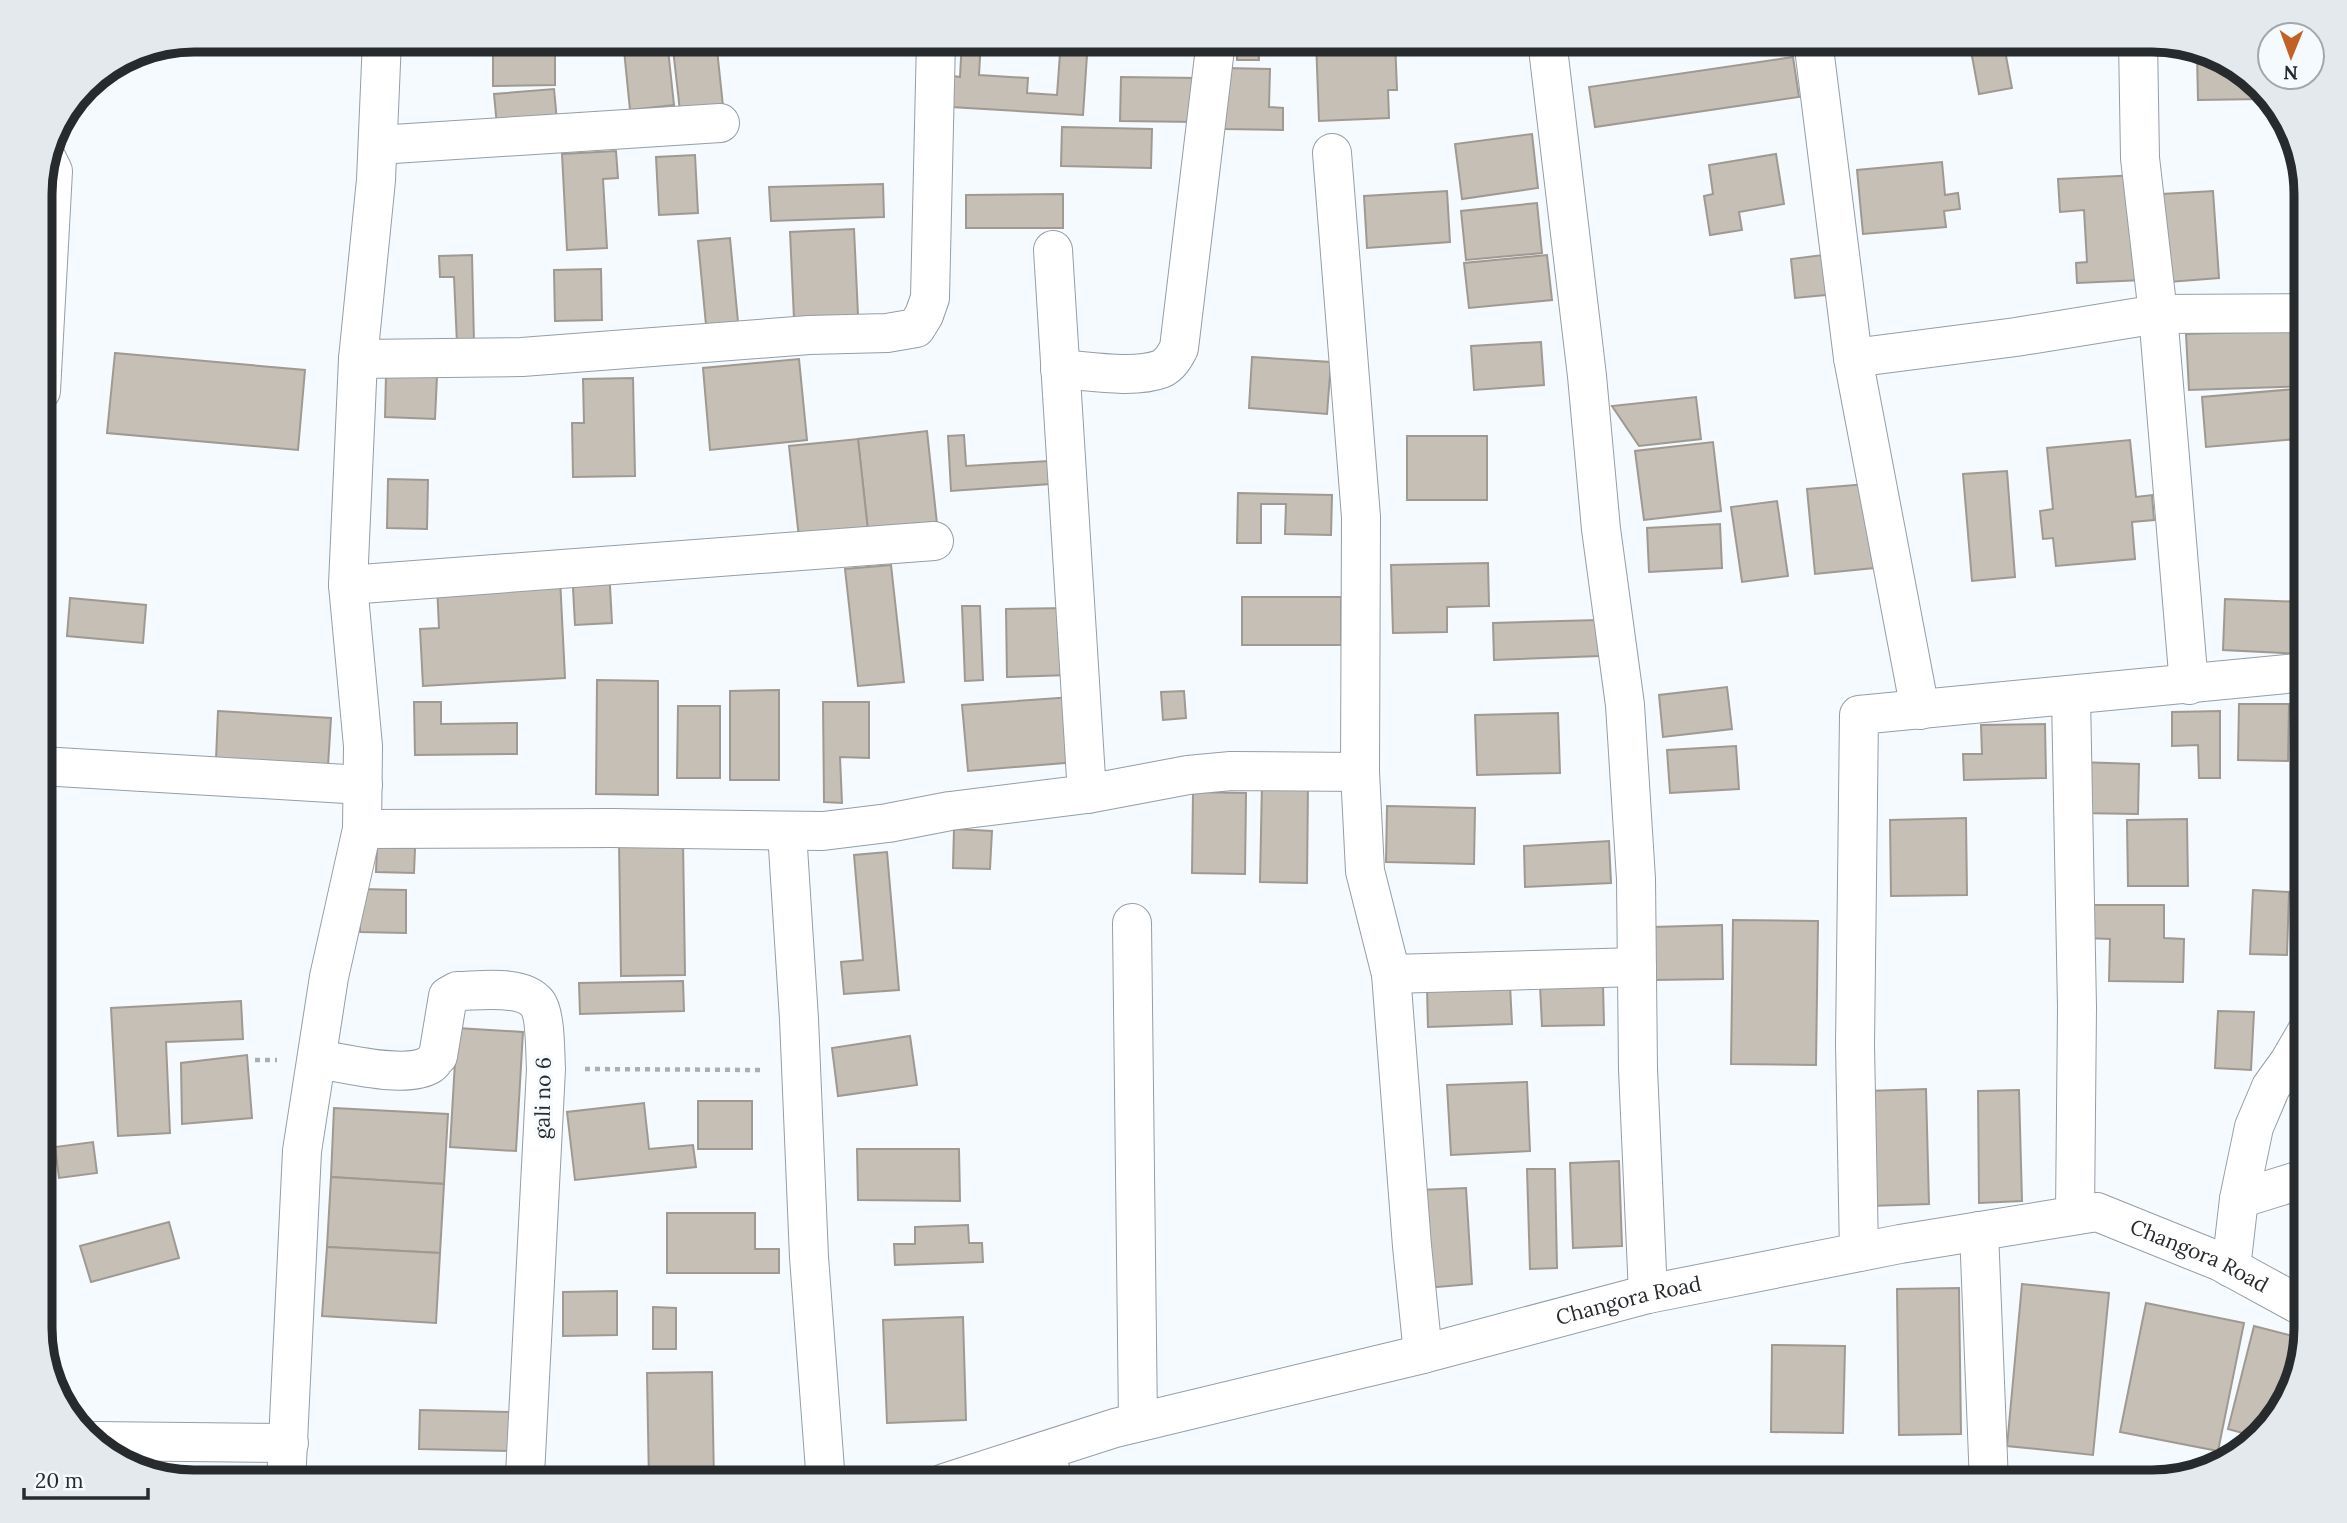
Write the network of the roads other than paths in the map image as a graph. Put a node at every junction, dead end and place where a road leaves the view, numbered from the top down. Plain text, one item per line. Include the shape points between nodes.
1 (1215, 52) edge
2 (1549, 52) edge
3 (1815, 52) edge
4 (2138, 52) edge
5 (382, 53) edge
6 (936, 53) edge
7 (720, 123) dead end
8 (378, 145) junction
9 (1332, 153) dead end
10 (1053, 250) dead end
11 (2294, 313) edge
12 (2158, 314) junction
13 (1853, 358) junction
14 (358, 359) junction
15 (1060, 369) junction
16 (934, 541) dead end
17 (348, 585) junction
18 (2294, 673) edge
19 (2189, 685) junction
20 (2071, 696) junction
21 (1920, 710) junction
22 (53, 767) edge
23 (1360, 772) junction
24 (363, 785) junction
25 (1087, 794) junction
26 (362, 829) junction
27 (787, 832) junction
28 (1132, 923) dead end
29 (1637, 967) junction
30 (1391, 974) junction
31 (2294, 1055) edge
32 (317, 1059) junction
33 (2294, 1182) edge
34 (2239, 1199) junction
35 (2075, 1215) junction
36 (1979, 1231) junction
37 (1859, 1252) junction
38 (2231, 1268) junction
39 (1648, 1294) junction
40 (2294, 1302) edge
41 (1423, 1354) junction
42 (1138, 1422) junction
43 (111, 1443) edge
44 (287, 1464) edge
45 (1049, 1467) edge
46 (525, 1470) edge
47 (825, 1470) edge
48 (1029, 1470) edge
49 (1988, 1470) edge

1 - 15 street via 1179,348 1174,359 1162,368 1132,373
2 - 29 street via 1601,529 1625,705
3 - 13 street
4 - 12 street via 2140,158
5 - 8 street
6 - 14 street via 930,298 916,328 522,357
7 - 8 street
8 - 14 street
9 - 23 street via 1361,517
10 - 15 street
11 - 12 street
12 - 13 street
12 - 19 street
13 - 21 street
14 - 17 street
15 - 25 street
16 - 17 street
17 - 24 street
18 - 19 street
19 - 20 street
20 - 21 street
20 - 35 street via 2077,1007
21 - 37 street via 1859,715 1855,1045
22 - 24 street
23 - 25 street via 1231,771
23 - 30 street via 1365,871
24 - 26 street
25 - 27 street via 888,823
26 - 27 street
26 - 32 street via 329,977
27 - 47 street
28 - 42 street
29 - 30 street
29 - 39 street
30 - 41 street
31 - 34 street via 2271,1087 2254,1127
32 - 44 street via 302,1152
32 - 46 street, gali no 6 via 399,1071 416,1069 432,1064 438,1056 448,996 457,991 512,990 538,1003 546,1069
33 - 34 street
34 - 38 street
35 - 36 street, Changora Road
35 - 38 street, Changora Road via 2097,1212
36 - 37 street, Changora Road
36 - 49 street
37 - 39 street, Changora Road
38 - 40 street, Changora Road
39 - 41 street, Changora Road
41 - 42 street, Changora Road
42 - 45 street, Changora Road
43 - 44 street
45 - 48 street, Changora Road

